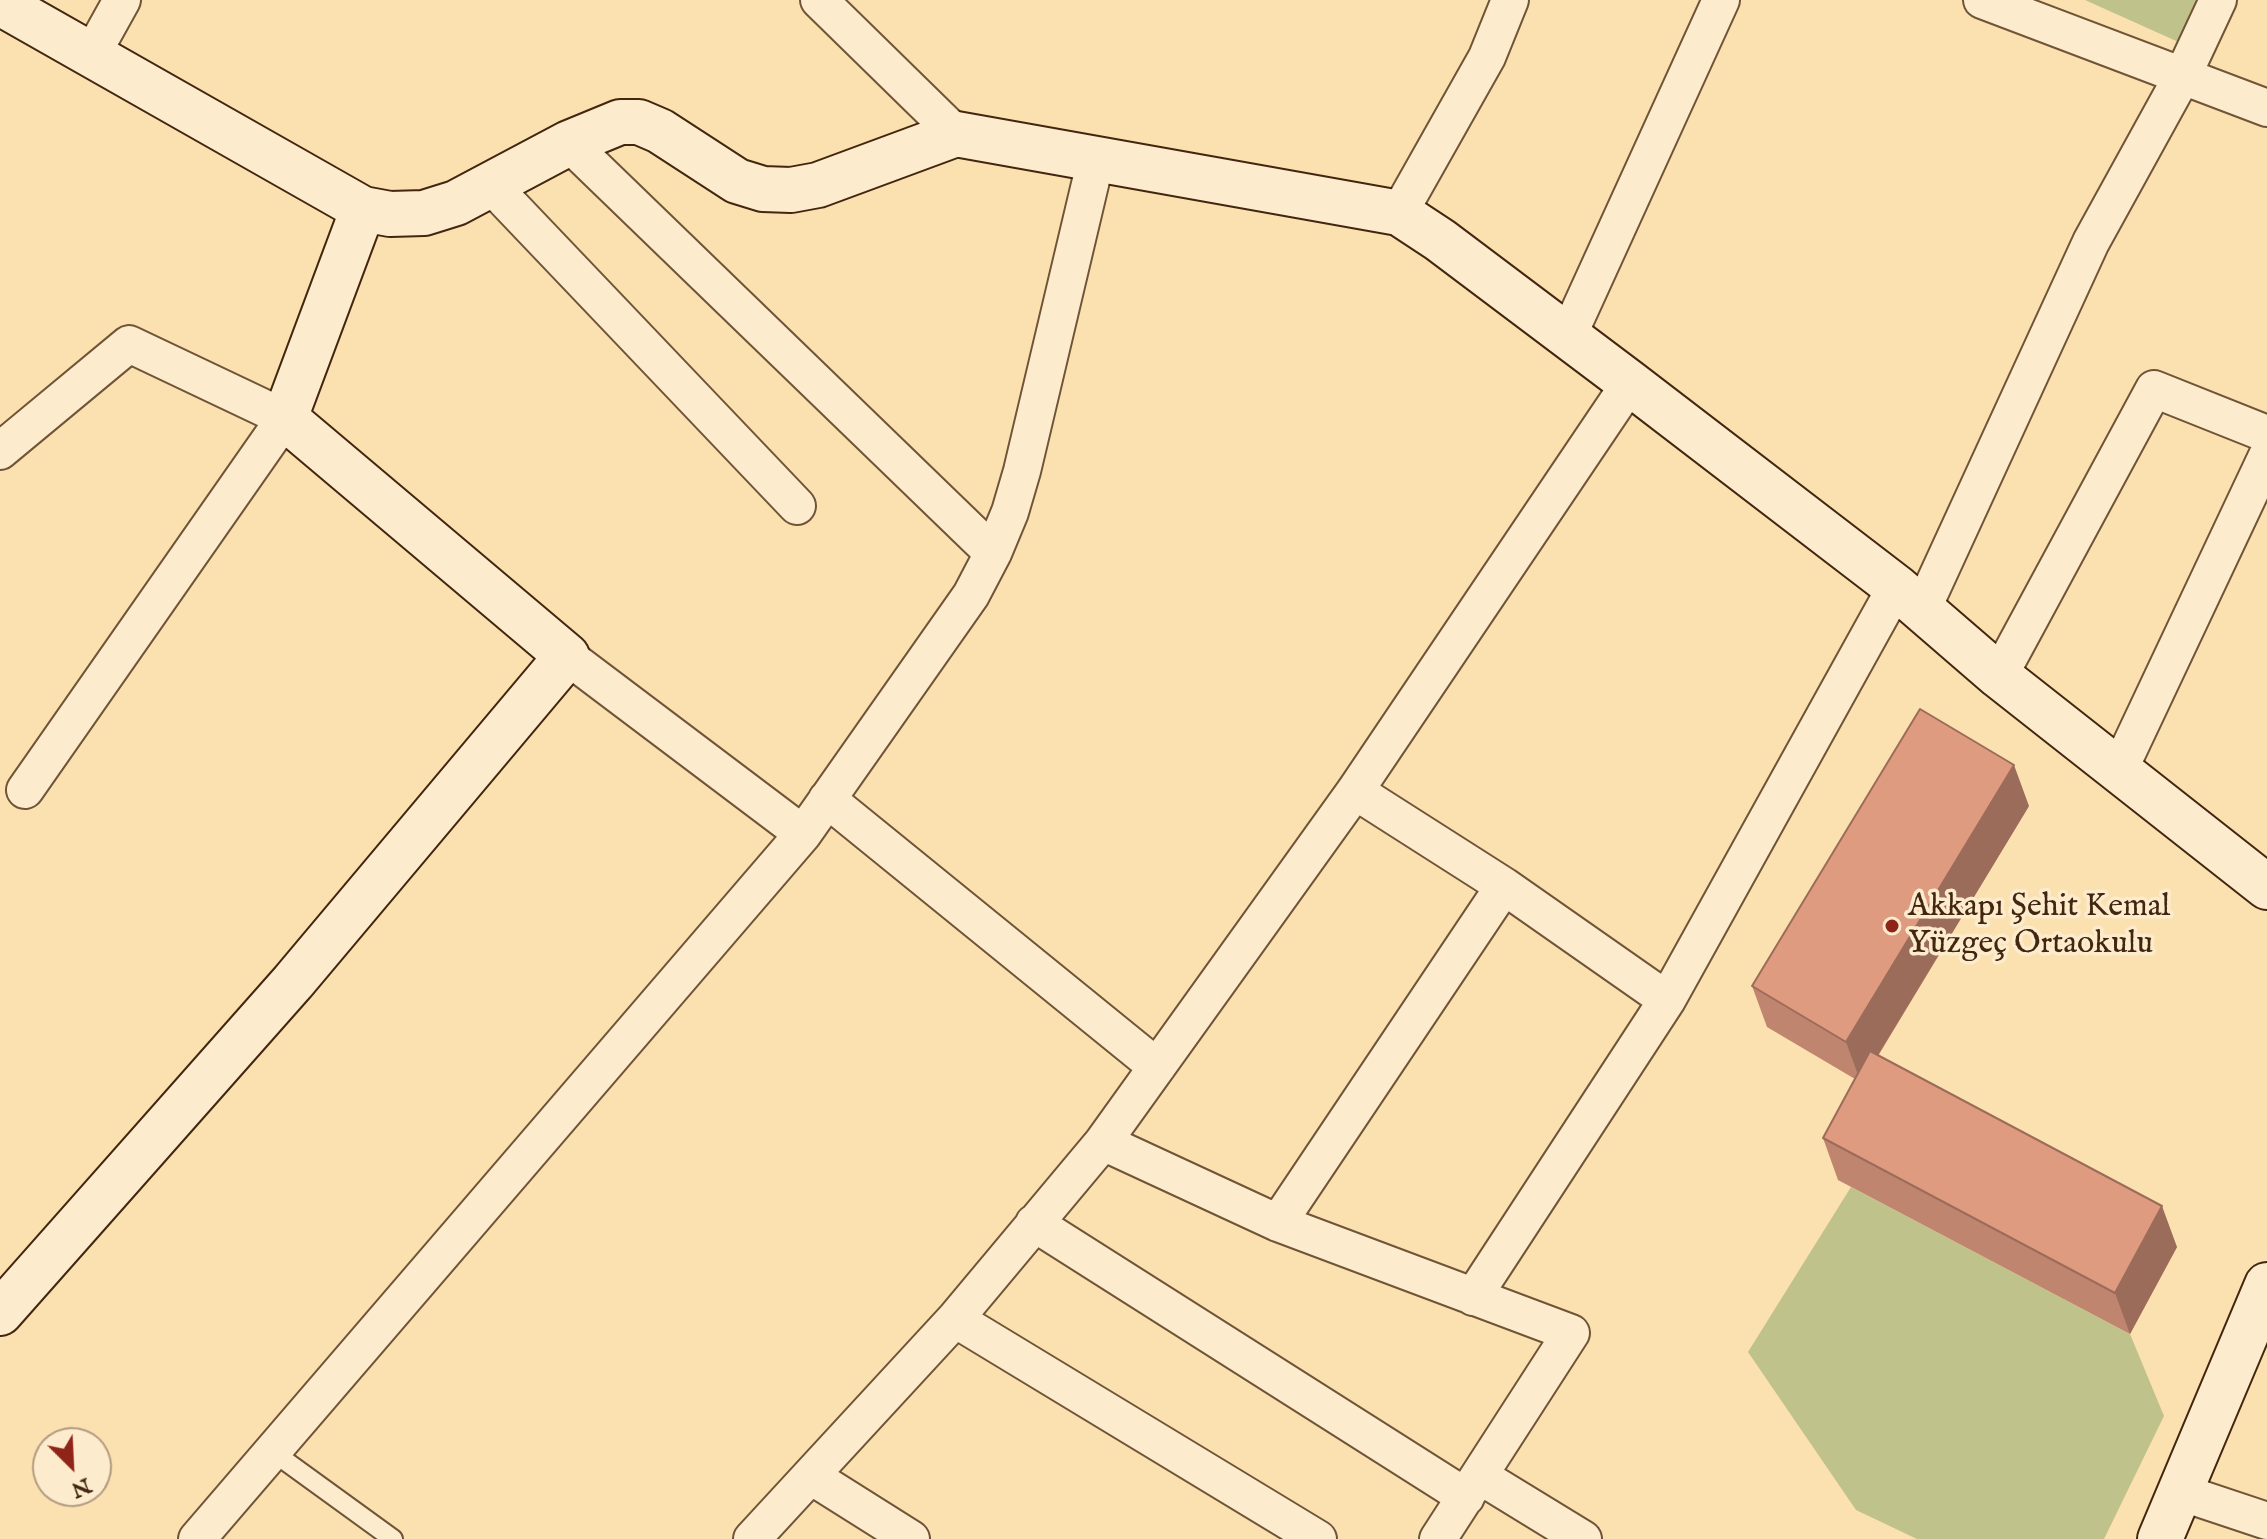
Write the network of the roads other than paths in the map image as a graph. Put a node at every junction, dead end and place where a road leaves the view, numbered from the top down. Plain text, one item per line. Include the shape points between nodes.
1 (122, 0) edge
2 (819, 0) edge
3 (1510, 0) edge
4 (1721, 0) edge
5 (1982, 0) edge
6 (2218, 0) edge
7 (0, 3) edge
8 (2041, 10) edge
9 (92, 54) junction
10 (2183, 75) junction
11 (2267, 108) edge
12 (956, 134) junction
13 (569, 143) junction
14 (1096, 159) junction
15 (491, 185) junction
16 (363, 209) junction
17 (1399, 213) junction
18 (1567, 338) junction
19 (1630, 383) junction
20 (285, 418) junction
21 (2267, 434) edge
22 (0, 451) edge
23 (2267, 456) edge
24 (797, 506) dead end
25 (993, 553) junction
26 (1908, 599) junction
27 (567, 656) junction
28 (1999, 676) junction
29 (2119, 770) junction
30 (25, 790) dead end
31 (1355, 791) junction
32 (827, 799) junction
33 (803, 834) junction
34 (1504, 886) junction
35 (2267, 887) edge
36 (1667, 1000) junction
37 (1157, 1067) junction
38 (1103, 1142) junction
39 (1034, 1223) junction
40 (1278, 1223) junction
41 (2267, 1285) edge
42 (1473, 1297) junction
43 (0, 1313) edge
44 (955, 1319) junction
45 (273, 1452) junction
46 (811, 1476) junction
47 (1473, 1486) junction
48 (2180, 1492) junction
49 (2267, 1521) edge
50 (197, 1539) edge
51 (393, 1539) edge
52 (752, 1539) edge
53 (911, 1539) edge
54 (1318, 1539) edge
55 (1438, 1539) edge
56 (1583, 1539) edge
57 (2160, 1539) edge

1 - 9 street
2 - 12 street
3 - 17 street via 1487,57
4 - 18 street
5 - 8 street
6 - 10 street
7 - 9 street
8 - 10 street
9 - 16 street
10 - 11 street
10 - 26 street
12 - 13 street via 791,190 737,181 639,122 620,122
12 - 14 street
13 - 15 street
13 - 25 street
14 - 17 street
14 - 25 street via 1022,471
15 - 16 street via 424,213
15 - 24 street
16 - 20 street
17 - 18 street
18 - 19 street
19 - 26 street
19 - 31 street
20 - 22 street via 129,344
20 - 27 street
20 - 30 street
21 - 28 street via 2154,389
23 - 29 street
25 - 32 street via 945,634
26 - 28 street
26 - 36 street
27 - 33 street
27 - 43 street via 293,982
28 - 29 street
29 - 35 street
31 - 34 street
31 - 37 street
32 - 33 street
32 - 37 street
33 - 45 street
34 - 36 street
34 - 40 street
36 - 42 street
37 - 38 street
38 - 39 street
38 - 40 street
39 - 44 street
39 - 47 street
40 - 42 street
41 - 48 street
42 - 47 street via 1571,1333
44 - 46 street
44 - 54 street
45 - 50 street
45 - 51 lane
46 - 52 street
46 - 53 street
47 - 55 street
47 - 56 street
48 - 49 street
48 - 57 street

